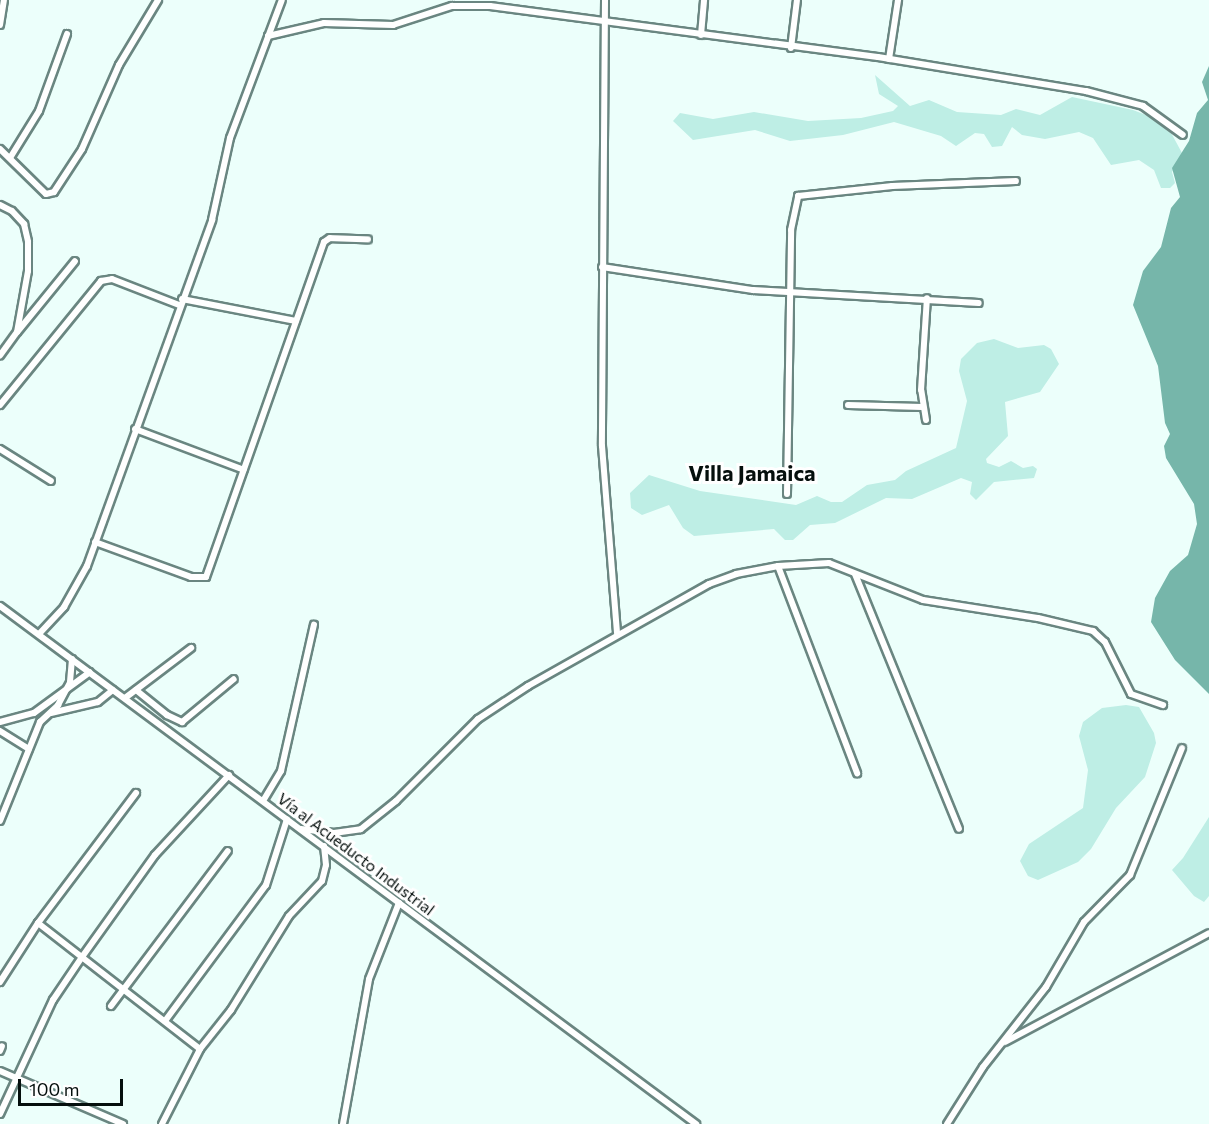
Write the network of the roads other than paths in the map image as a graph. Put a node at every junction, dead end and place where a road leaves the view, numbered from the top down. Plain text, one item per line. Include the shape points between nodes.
1 (4, 0) edge
2 (158, 0) edge
3 (282, 0) edge
4 (506, 0) edge
5 (604, 0) edge
6 (704, 0) edge
7 (797, 0) edge
8 (898, 0) edge
9 (504, 8) junction
10 (603, 23) junction
11 (0, 25) edge
12 (67, 34) dead end
13 (701, 35) junction
14 (268, 36) junction
15 (791, 48) junction
16 (889, 59) junction
17 (1183, 135) dead end
18 (0, 149) edge
19 (10, 158) junction
20 (1016, 182) dead end
21 (0, 205) edge
22 (368, 239) dead end
23 (75, 261) dead end
24 (602, 267) junction
25 (790, 292) junction
26 (927, 298) junction
27 (181, 302) junction
28 (979, 303) dead end
29 (296, 321) junction
30 (17, 332) junction
31 (0, 355) edge
32 (0, 405) edge
33 (848, 405) dead end
34 (922, 407) junction
35 (926, 420) dead end
36 (135, 429) junction
37 (0, 449) edge
38 (244, 470) junction
39 (51, 481) dead end
40 (787, 494) dead end
41 (95, 542) junction
42 (778, 566) junction
43 (855, 574) junction
44 (2, 610) edge
45 (314, 625) dead end
46 (618, 633) junction
47 (39, 634) junction
48 (191, 648) dead end
49 (72, 659) junction
50 (90, 672) junction
51 (234, 679) dead end
52 (113, 690) junction
53 (136, 690) junction
54 (66, 691) junction
55 (125, 698) junction
56 (1163, 705) dead end
57 (30, 715) junction
58 (45, 715) junction
59 (0, 722) edge
60 (0, 731) edge
61 (1182, 748) dead end
62 (29, 749) junction
63 (857, 773) dead end
64 (229, 775) junction
65 (136, 793) dead end
66 (263, 801) junction
67 (287, 819) junction
68 (0, 821) edge
69 (301, 829) junction
70 (959, 830) dead end
71 (324, 846) junction
72 (228, 851) dead end
73 (399, 903) junction
74 (38, 923) junction
75 (1209, 933) edge
76 (82, 957) junction
77 (0, 982) edge
78 (124, 990) junction
79 (111, 1006) dead end
80 (165, 1021) junction
81 (1002, 1043) junction
82 (200, 1049) junction
83 (0, 1071) edge
84 (16, 1077) junction
85 (0, 1114) edge
86 (123, 1124) edge
87 (162, 1124) edge
88 (343, 1124) edge
89 (696, 1124) edge
90 (947, 1124) edge

1 - 11 street
2 - 19 street via 119,65 81,149 54,192 46,194
3 - 14 street
4 - 9 street
5 - 10 street
6 - 13 street
7 - 15 street
8 - 16 street
9 - 10 street
9 - 14 street via 462,5 402,23 324,23
10 - 13 street
10 - 24 street
12 - 19 street via 35,118
13 - 15 street
14 - 27 street via 230,138 219,199
15 - 16 street
16 - 17 street via 1086,91 1134,104 1160,116
18 - 19 street
20 - 25 street via 801,194 792,211
21 - 30 street via 24,224 28,242 28,271
22 - 29 street via 330,238 324,242
23 - 30 street
24 - 25 street via 744,289
24 - 46 street via 602,446
25 - 26 street
25 - 40 street
26 - 28 street
26 - 34 street
27 - 29 street
27 - 32 street via 112,279 101,281
27 - 36 street
29 - 38 street
30 - 31 street
33 - 34 street
34 - 35 street
36 - 38 street
36 - 41 street
37 - 39 street
38 - 41 street via 203,579
41 - 47 street via 64,607
42 - 43 street via 819,562
42 - 46 street via 716,581
42 - 63 street
43 - 56 street via 923,600 1093,631 1105,642 1131,694
43 - 70 street
44 - 47 street, Vía al Acueducto Industrial
45 - 66 street via 281,771
46 - 69 street via 478,719 396,801 361,829 334,833
47 - 49 street, Vía al Acueducto Industrial
48 - 53 street
49 - 50 street, Vía al Acueducto Industrial
49 - 54 street
50 - 52 street, Vía al Acueducto Industrial
50 - 54 street
51 - 53 street via 182,722
52 - 55 street, Vía al Acueducto Industrial
52 - 58 street via 98,702
53 - 55 street
54 - 57 street
54 - 58 street via 58,705
55 - 64 street, Vía al Acueducto Industrial
57 - 58 street
57 - 59 street
58 - 62 street
60 - 62 street
61 - 81 street via 1130,875 1084,922 1046,987
62 - 68 street
64 - 66 street, Vía al Acueducto Industrial
64 - 76 street via 155,855
65 - 74 street
66 - 67 street, Vía al Acueducto Industrial
67 - 69 street, Vía al Acueducto Industrial
67 - 80 street via 266,885
69 - 71 street, Vía al Acueducto Industrial
71 - 73 street, Vía al Acueducto Industrial
71 - 82 street via 326,866 317,890 289,916 231,1010
72 - 78 street
73 - 88 street via 369,979
73 - 89 street, Vía al Acueducto Industrial
74 - 76 street
74 - 77 street
75 - 81 street
76 - 78 street
76 - 84 street via 53,1000
78 - 79 street
78 - 80 street
80 - 82 street
81 - 90 street
82 - 87 street
83 - 84 street
84 - 85 street
84 - 86 street

